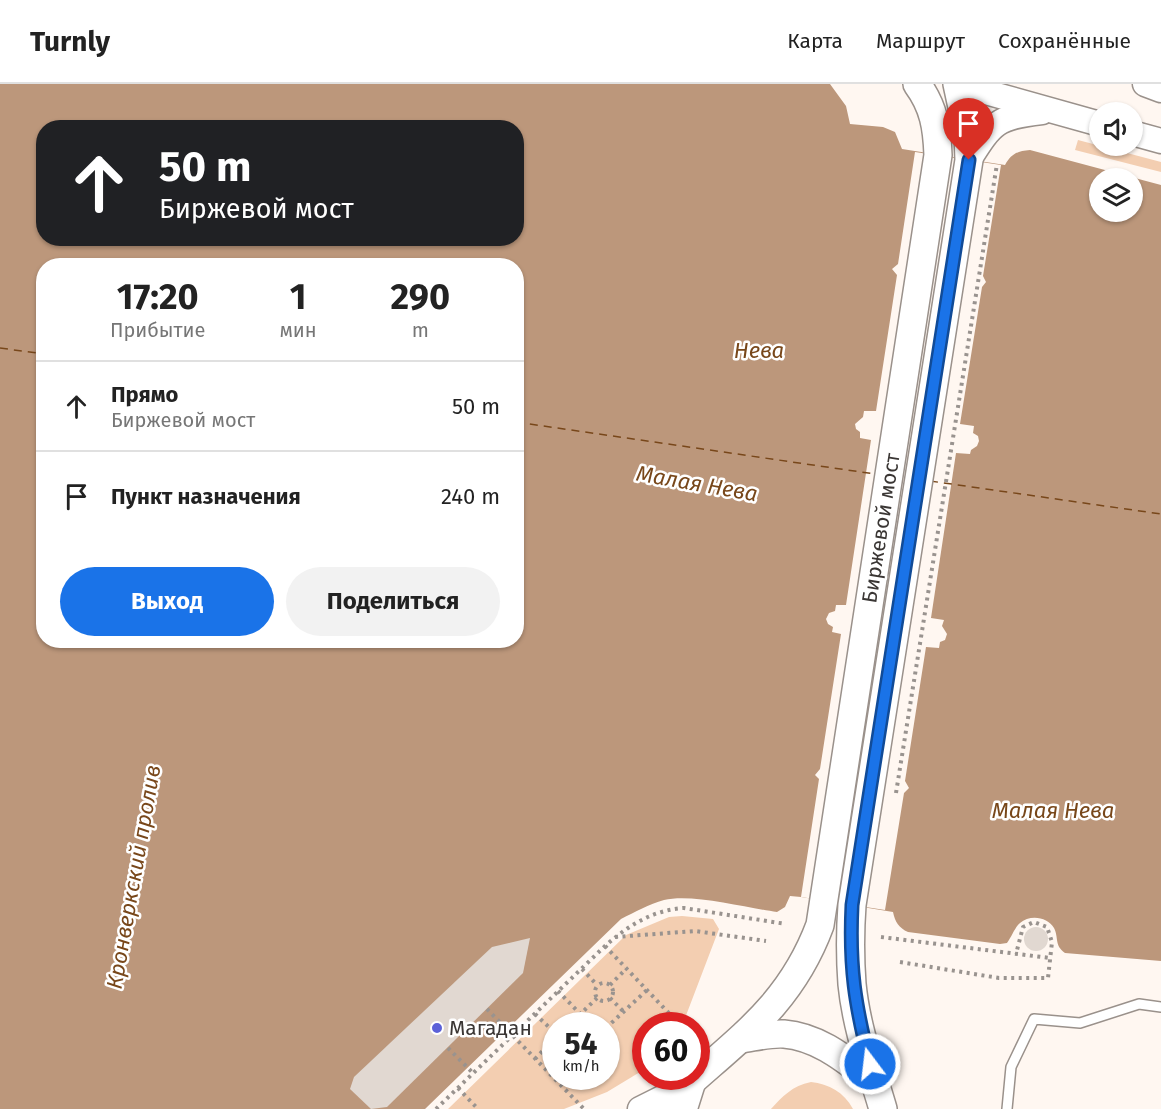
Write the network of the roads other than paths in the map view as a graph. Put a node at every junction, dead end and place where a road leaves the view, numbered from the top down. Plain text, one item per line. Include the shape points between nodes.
1 (917, 84) edge
2 (957, 84) edge
3 (1145, 84) edge
4 (1161, 90) edge
5 (1050, 111) junction
6 (1089, 121) edge
7 (936, 125) junction
8 (1143, 136) edge
9 (1161, 141) edge
10 (969, 160) junction
11 (1161, 1007) edge
12 (741, 1039) junction
13 (875, 1082) junction
14 (690, 1091) edge
15 (640, 1109) edge
16 (662, 1109) edge
17 (883, 1109) edge
18 (1006, 1109) edge

1 - 7 main road, Биржевой мост via 925,94
2 - 5 main road
2 - 7 main road
2 - 10 main road, Биржевой мост
3 - 4 main road
5 - 6 main road
5 - 10 main road via 1016,115 996,123
7 - 12 main road, Биржевой мост via 938,155 820,925 810,953 790,986
8 - 9 main road
10 - 13 main road, Биржевой мост via 852,905 852,986
11 - 18 lane via 1139,1004 1080,1023 1034,1019 1011,1067
12 - 13 main road via 782,1034 810,1039 833,1050
12 - 14 main road, Биржевой мост
13 - 17 main road, Биржевой мост
14 - 15 main road
14 - 16 main road, Биржевой мост

